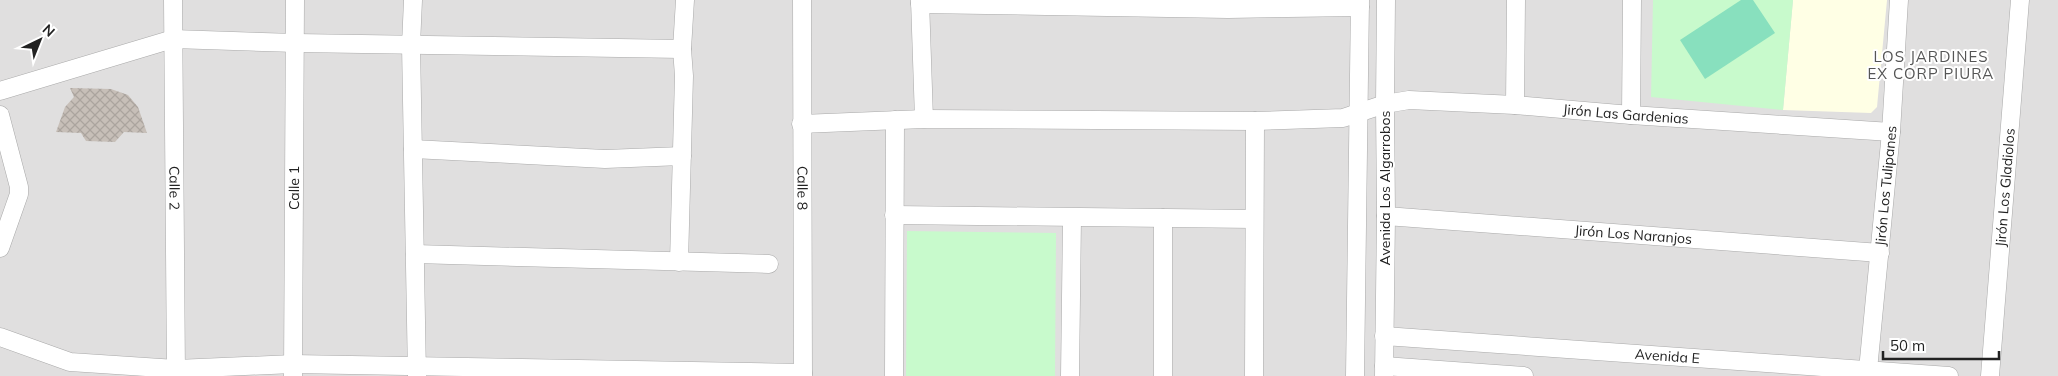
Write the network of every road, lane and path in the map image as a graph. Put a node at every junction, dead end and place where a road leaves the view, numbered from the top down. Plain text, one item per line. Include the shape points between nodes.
1 (173, 0) edge
2 (296, 0) edge
3 (413, 0) edge
4 (685, 0) edge
5 (802, 0) edge
6 (1386, 0) edge
7 (1516, 0) edge
8 (1632, 0) edge
9 (1898, 0) edge
10 (2020, 0) edge
11 (920, 2) edge
12 (1110, 4) edge
13 (1360, 4) edge
14 (1228, 5) edge
15 (173, 38) junction
16 (296, 43) junction
17 (411, 45) junction
18 (682, 49) junction
19 (0, 91) edge
20 (1385, 104) junction
21 (1515, 105) junction
22 (1360, 111) junction
23 (0, 115) edge
24 (1631, 115) junction
25 (924, 119) junction
26 (895, 120) junction
27 (1255, 121) junction
28 (801, 124) junction
29 (1891, 132) junction
30 (413, 149) junction
31 (682, 156) junction
32 (894, 215) junction
33 (1386, 216) junction
34 (1072, 218) junction
35 (1163, 218) junction
36 (1254, 219) junction
37 (0, 248) edge
38 (1880, 253) junction
39 (415, 254) junction
40 (679, 262) junction
41 (769, 264) dead end
42 (1384, 336) junction
43 (0, 337) edge
44 (293, 370) edge
45 (1868, 370) junction
46 (417, 371) edge
47 (1384, 371) edge
48 (176, 373) edge
49 (680, 373) edge
50 (803, 375) edge
51 (894, 376) edge
52 (1070, 376) edge
53 (1163, 376) edge
54 (1254, 376) edge
55 (1355, 376) edge
56 (1524, 376) edge
57 (1944, 376) edge
58 (1949, 376) edge
59 (1990, 376) edge

1 - 15 street, Calle 2
2 - 16 street, Calle 1
3 - 17 street
4 - 18 street
5 - 28 street, Calle 8
6 - 20 street, Avenida Los Algarrobos
7 - 21 street
8 - 24 street
9 - 29 street, Jirón Los Tulipanes
10 - 59 street, Jirón Los Gladiolos
11 - 12 street
11 - 25 street
12 - 14 street
13 - 14 street
13 - 22 street, Avenida Los Algarrobos
15 - 16 street
15 - 19 street
15 - 48 street, Calle 2
16 - 17 street
16 - 44 street, Calle 1
17 - 18 street
17 - 30 street
18 - 31 street
20 - 21 street, Jirón Las Gardenias via 1409,100
20 - 22 street, Jirón Las Gardenias
20 - 33 street, Avenida Los Algarrobos
21 - 24 street, Jirón Las Gardenias
22 - 27 street, Jirón Las Gardenias via 1343,118
22 - 55 street, Avenida Los Algarrobos
23 - 37 street via 19,194
24 - 29 street, Jirón Las Gardenias
25 - 26 street, Jirón Las Gardenias
25 - 27 street, Jirón Las Gardenias
26 - 28 street, Jirón Las Gardenias
26 - 32 street
27 - 36 street
28 - 50 street, Calle 8
29 - 38 street, Jirón Los Tulipanes
30 - 31 street via 605,159
30 - 39 street
31 - 40 street
32 - 34 street
32 - 51 street
33 - 38 street, Jirón Los Naranjos
33 - 42 street, Avenida Los Algarrobos
34 - 35 street
34 - 52 street
35 - 36 street
35 - 53 street
36 - 54 street
38 - 45 street, Jirón Los Tulipanes
39 - 40 street
39 - 46 street
40 - 41 street
42 - 45 street, Avenida E
42 - 47 street, Avenida Los Algarrobos
43 - 48 street via 70,362
44 - 46 street
44 - 48 street
45 - 57 street, Avenida E
46 - 49 street
47 - 56 street
49 - 50 street
57 - 58 street, Avenida E

